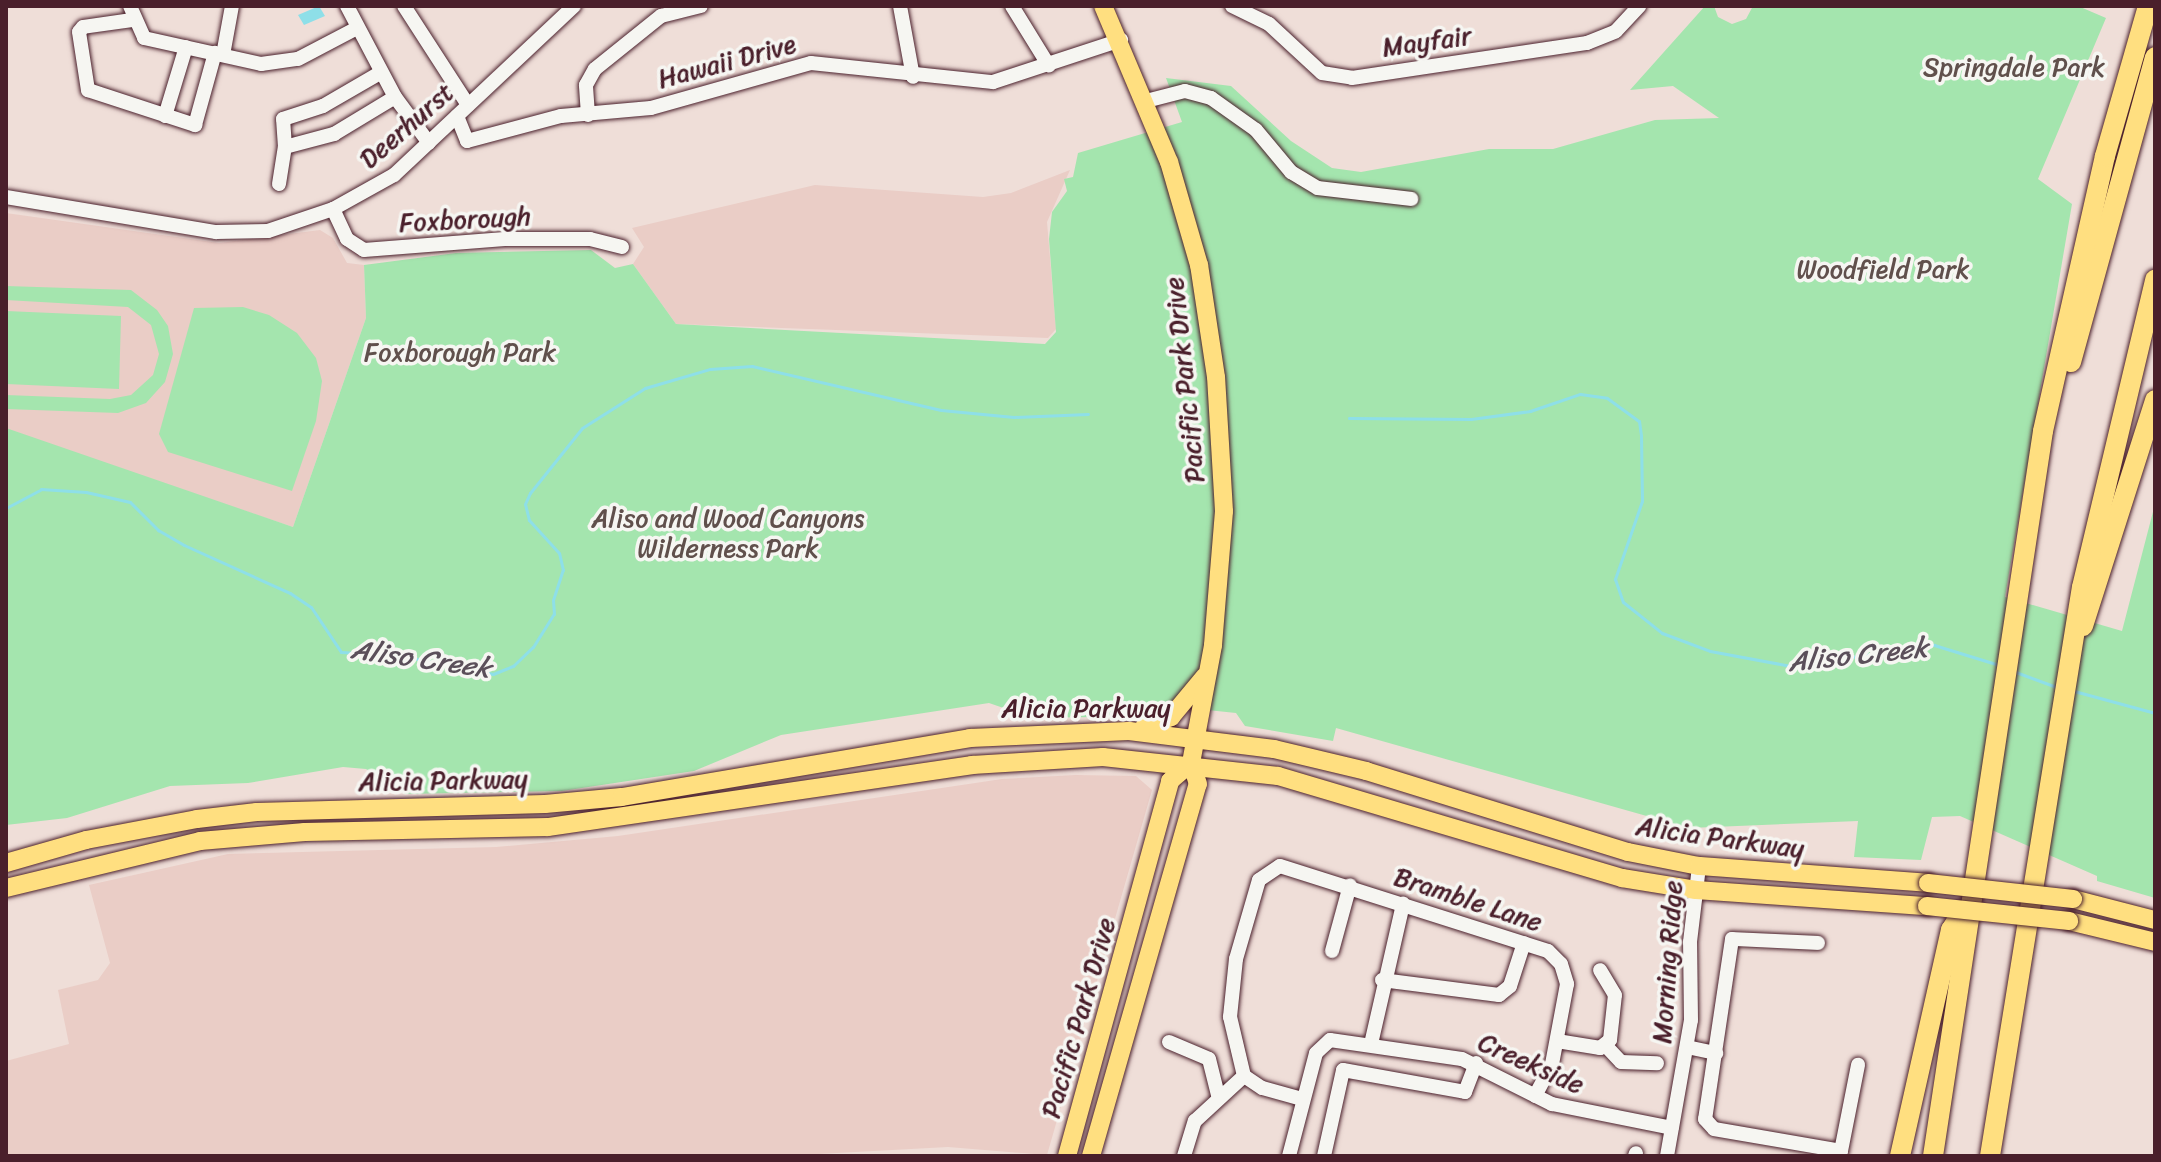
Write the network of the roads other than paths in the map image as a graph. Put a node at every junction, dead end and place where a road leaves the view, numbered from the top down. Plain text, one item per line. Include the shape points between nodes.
1 (232, 6) edge
2 (367, 6) edge
3 (404, 6) edge
4 (574, 6) edge
5 (701, 6) edge
6 (900, 6) edge
7 (1012, 6) edge
8 (1103, 6) edge
9 (1232, 6) edge
10 (1639, 6) edge
11 (2148, 6) edge
12 (658, 11) edge
13 (131, 13) edge
14 (352, 16) edge
15 (1121, 40) junction
16 (186, 47) junction
17 (219, 54) junction
18 (2155, 57) edge
19 (1049, 66) junction
20 (380, 73) junction
21 (913, 77) junction
22 (395, 97) junction
23 (1148, 107) junction
24 (463, 110) junction
25 (588, 115) junction
26 (165, 116) junction
27 (429, 143) junction
28 (285, 147) junction
29 (279, 184) dead end
30 (6, 197) edge
31 (1411, 199) dead end
32 (333, 209) junction
33 (622, 247) dead end
34 (2155, 280) edge
35 (2155, 400) edge
36 (2022, 577) junction
37 (2090, 589) junction
38 (1209, 670) junction
39 (1132, 731) junction
40 (1196, 736) junction
41 (1191, 763) junction
42 (6, 863) edge
43 (1699, 866) junction
44 (1350, 885) junction
45 (6, 888) edge
46 (1696, 890) junction
47 (1969, 900) junction
48 (1403, 904) junction
49 (2155, 920) edge
50 (2155, 942) edge
51 (1524, 943) junction
52 (1818, 943) dead end
53 (1332, 951) dead end
54 (1600, 970) dead end
55 (1382, 980) junction
56 (2016, 983) junction
57 (1557, 1041) junction
58 (1169, 1042) dead end
59 (1371, 1044) junction
60 (1606, 1046) junction
61 (1687, 1047) junction
62 (1716, 1053) junction
63 (1476, 1063) junction
64 (1657, 1063) dead end
65 (1858, 1065) dead end
66 (1244, 1076) junction
67 (1218, 1096) junction
68 (1535, 1096) junction
69 (1302, 1099) junction
70 (1672, 1128) junction
71 (1067, 1156) edge
72 (1091, 1156) edge
73 (1184, 1156) edge
74 (1289, 1156) edge
75 (1324, 1156) edge
76 (1667, 1156) edge
77 (1903, 1156) edge
78 (1933, 1156) edge
79 (1990, 1156) edge
80 (2001, 1156) edge

1 - 17 street
2 - 14 street
3 - 24 street
4 - 24 street, Deerhurst
5 - 12 street
6 - 21 street
7 - 19 street
8 - 15 main road, Pacific Park Drive
9 - 10 street, Mayfair via 1269,24 1322,73 1352,78 1587,43 1616,31
11 - 36 highway via 2113,121 2074,288 2043,431
12 - 25 street via 595,69 586,85
13 - 16 street via 144,38
13 - 26 street via 79,32 88,90
14 - 17 street via 283,63
14 - 20 street
15 - 19 street, Hawaii Drive
15 - 23 main road, Pacific Park Drive
16 - 17 street
16 - 26 street
17 - 26 street via 195,125
18 - 36 highway via 2071,362
19 - 21 street, Hawaii Drive via 993,82
20 - 22 street
20 - 28 street via 323,106 283,119
21 - 25 street, Hawaii Drive via 811,63 651,108
22 - 27 street
22 - 28 street via 334,134
23 - 31 street via 1185,91 1211,98 1256,130 1291,172 1318,188
23 - 38 main road, Pacific Park Drive via 1188,223 1212,341 1223,463 1220,576
24 - 25 street, Hawaii Drive via 462,138 467,141 561,116
24 - 27 street, Deerhurst
27 - 32 street, Deerhurst via 394,175
28 - 29 street
30 - 32 street, Deerhurst via 247,233
32 - 33 street, Foxborough via 347,239 364,250 505,239 590,239
34 - 37 highway
35 - 37 highway
36 - 47 highway
37 - 56 highway via 2070,655
38 - 39 main road via 1169,718
38 - 40 main road, Pacific Park Drive
39 - 40 main road, Alicia Parkway
39 - 42 main road, Alicia Parkway via 970,738 561,803 217,817 137,829
40 - 41 main road, Pacific Park Drive
40 - 43 main road, Alicia Parkway via 1366,771 1597,843
41 - 45 main road, Alicia Parkway via 1114,757 1028,760 548,827 218,839 92,864
41 - 46 main road, Alicia Parkway via 1343,792 1622,878
41 - 71 main road, Pacific Park Drive via 1170,781
41 - 72 main road, Pacific Park Drive via 1198,787
43 - 46 street, Morning Ridge
43 - 49 main road, Alicia Parkway, bridge via 2073,899
44 - 48 street, Bramble Lane
44 - 53 street
44 - 66 street, Bramble Lane via 1290,867 1269,869 1259,880 1231,989 1233,1043
46 - 50 main road, Alicia Parkway, bridge via 2069,921
46 - 61 street, Morning Ridge
47 - 77 highway via 1951,930
47 - 78 highway
48 - 51 street, Bramble Lane
48 - 55 street
51 - 55 street via 1510,986 1499,995
51 - 57 street, Bramble Lane via 1548,951 1561,964 1567,984
52 - 62 street via 1732,939
54 - 60 street via 1616,1003
55 - 59 street
56 - 79 highway
56 - 80 highway
57 - 60 street
57 - 68 street, Bramble Lane
58 - 67 street via 1209,1059
59 - 63 street, Creekside
59 - 69 street, Creekside via 1323,1044
60 - 64 street via 1621,1062
61 - 62 street
61 - 70 street, Morning Ridge
62 - 65 street via 1705,1119 1714,1129 1841,1151
63 - 68 street, Creekside
63 - 75 street via 1465,1092 1346,1070
66 - 67 street
66 - 69 street via 1262,1088
67 - 73 street via 1195,1121
68 - 70 street, Creekside via 1576,1112
69 - 74 street
70 - 76 street, Morning Ridge

